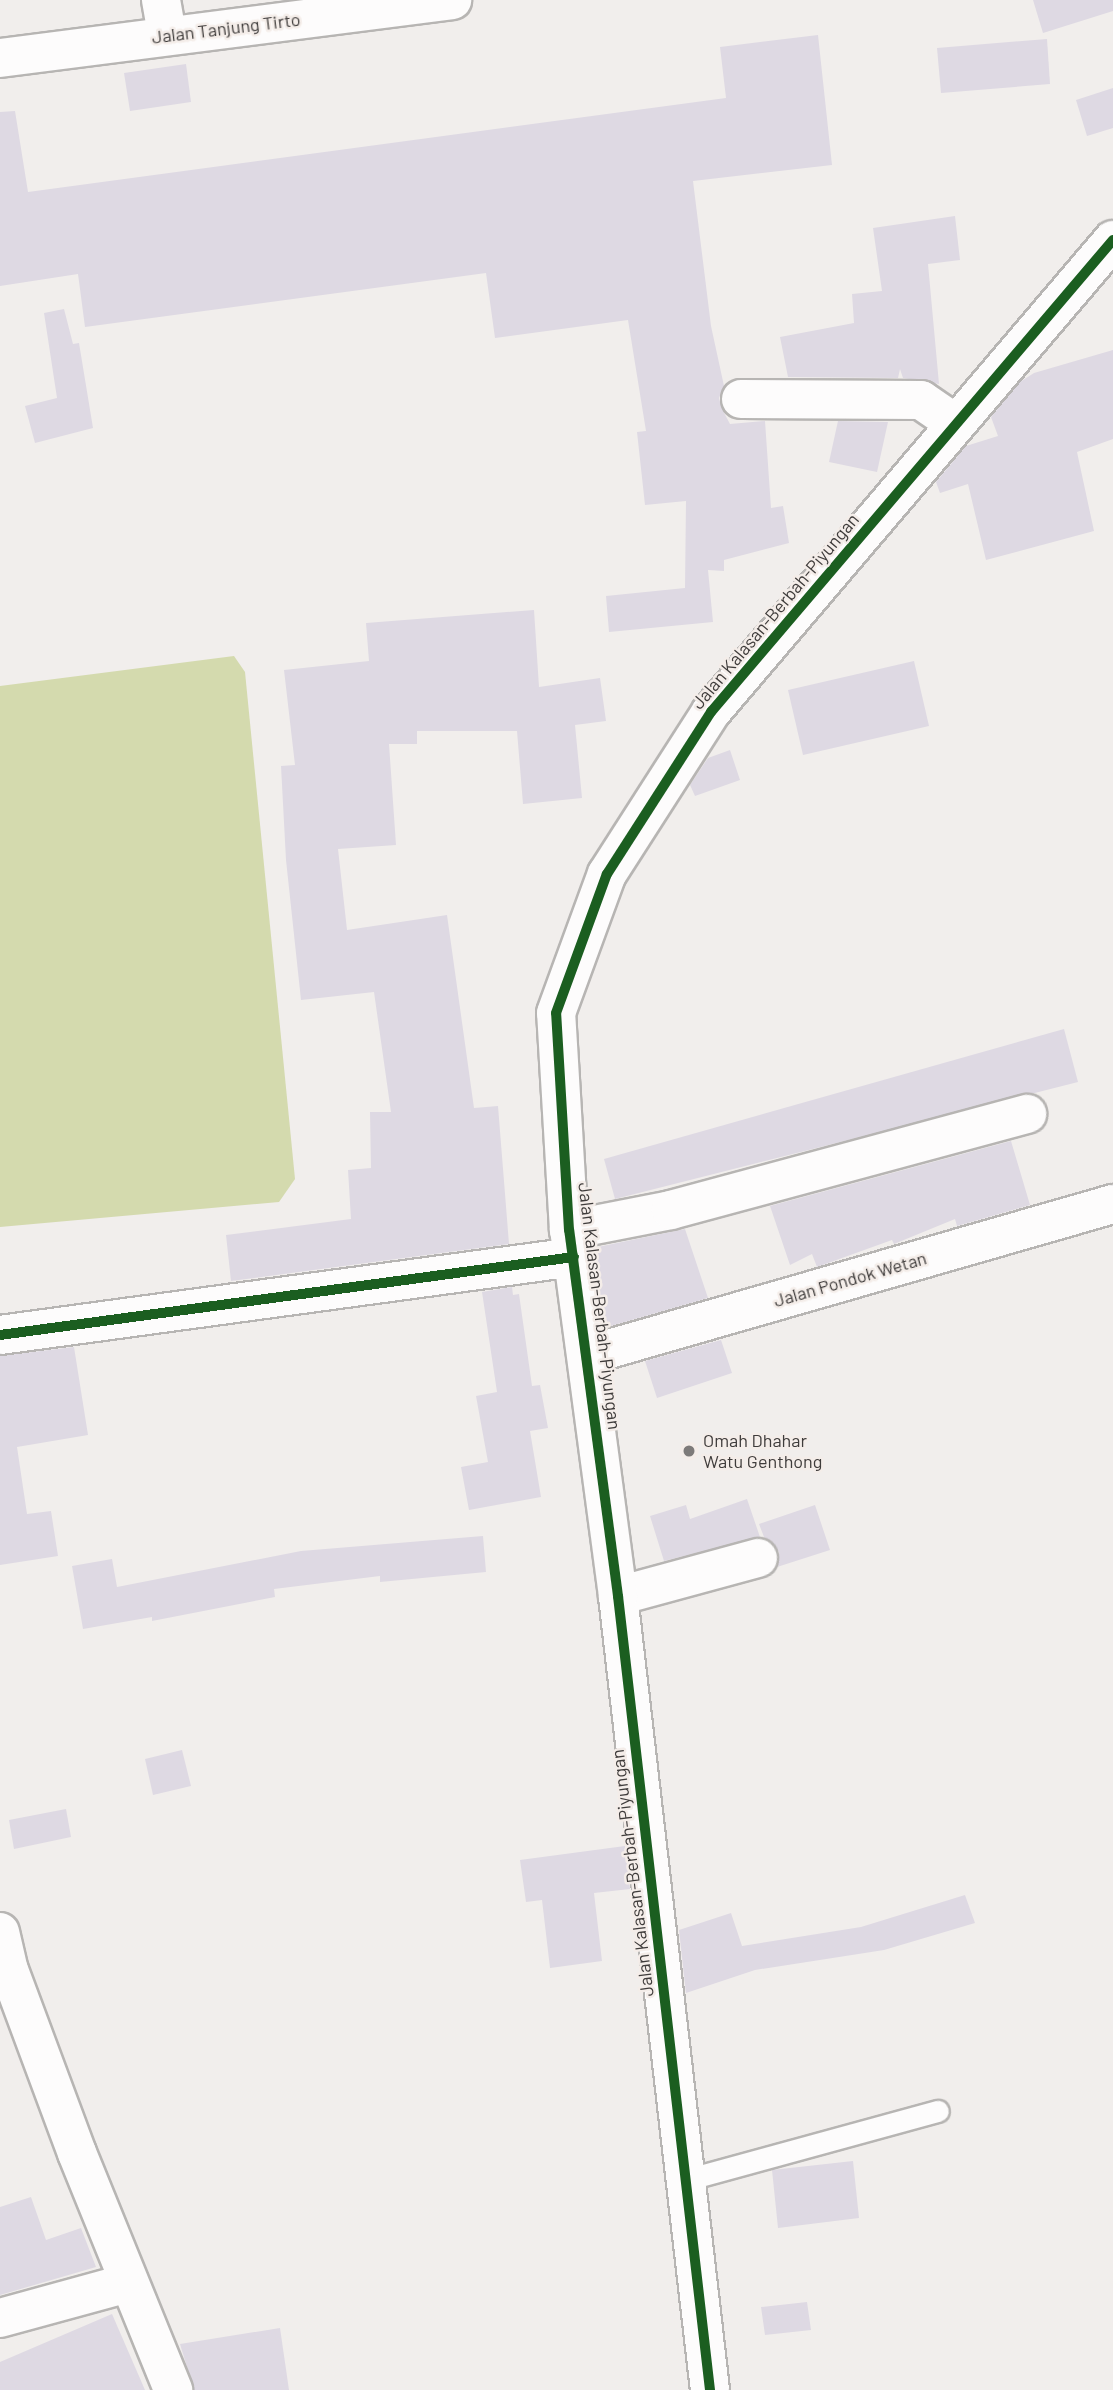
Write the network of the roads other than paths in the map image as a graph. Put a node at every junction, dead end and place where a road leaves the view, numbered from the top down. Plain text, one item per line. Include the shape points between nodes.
1 (452, 0) edge
2 (164, 18) edge
3 (0, 58) edge
4 (1113, 240) edge
5 (741, 399) dead end
6 (956, 424) junction
7 (1027, 1114) dead end
8 (1113, 1204) edge
9 (572, 1243) junction
10 (0, 1335) edge
11 (588, 1355) junction
12 (758, 1558) dead end
13 (618, 1596) junction
14 (0, 1932) edge
15 (938, 2111) dead end
16 (685, 2180) junction
17 (128, 2283) junction
18 (0, 2318) edge
19 (173, 2390) edge
20 (710, 2390) edge

1 - 2 street, Jalan Tanjung Tirto
2 - 3 street, Jalan Tanjung Tirto
4 - 6 street, Jalan Kalasan-Berbah-Piyungan
5 - 6 street via 921,400
6 - 9 street, Jalan Kalasan-Berbah-Piyungan via 710,712 607,874 556,1013
7 - 9 street via 671,1210
8 - 11 street, Jalan Pondok Wetan
9 - 10 street
9 - 11 street, Jalan Kalasan-Berbah-Piyungan
11 - 13 street, Jalan Kalasan-Berbah-Piyungan
12 - 13 street
13 - 16 street, Jalan Kalasan-Berbah-Piyungan
14 - 17 street via 9,1970
15 - 16 lane
16 - 20 street, Jalan Kalasan-Berbah-Piyungan
17 - 18 street
17 - 19 street

